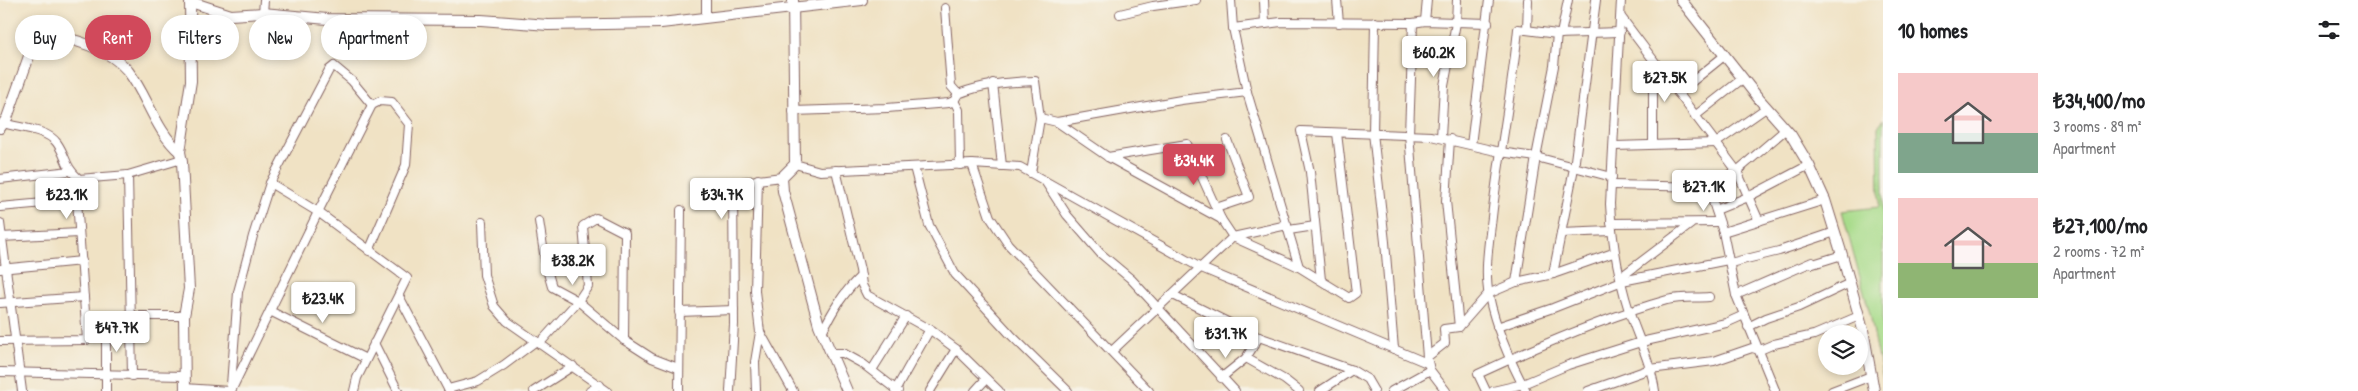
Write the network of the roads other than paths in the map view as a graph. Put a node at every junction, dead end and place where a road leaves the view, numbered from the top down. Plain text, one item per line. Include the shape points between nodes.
1 (264, 0) edge
2 (706, 0) edge
3 (862, 0) edge
4 (1196, 0) edge
5 (1231, 0) edge
6 (1264, 0) edge
7 (1337, 0) edge
8 (1427, 0) edge
9 (1456, 0) edge
10 (1489, 0) edge
11 (1528, 0) edge
12 (1568, 0) edge
13 (1596, 0) edge
14 (1621, 0) edge
15 (1681, 0) edge
16 (190, 1) edge
17 (793, 4) edge
18 (945, 8) dead end
19 (263, 13) junction
20 (1120, 14) dead end
21 (1621, 17) junction
22 (706, 18) junction
23 (1425, 20) junction
24 (1375, 22) junction
25 (1339, 23) junction
26 (1413, 23) junction
27 (1456, 23) junction
28 (1488, 23) junction
29 (1264, 24) junction
30 (1233, 28) junction
31 (1527, 30) junction
32 (1591, 32) junction
33 (1620, 32) junction
34 (1559, 34) junction
35 (1724, 56) junction
36 (1653, 61) junction
37 (1742, 79) junction
38 (993, 83) junction
39 (1247, 92) junction
40 (1678, 93) junction
41 (956, 97) junction
42 (372, 105) junction
43 (1766, 108) junction
44 (793, 111) junction
45 (1695, 116) junction
46 (1040, 118) junction
47 (1058, 122) junction
48 (2, 126) edge
49 (1785, 130) junction
50 (1337, 133) junction
51 (1373, 133) junction
52 (1409, 134) junction
53 (1441, 137) junction
54 (1450, 139) junction
55 (1227, 140) dead end
56 (1716, 143) junction
57 (1653, 144) junction
58 (1471, 145) junction
59 (1615, 146) junction
60 (1500, 152) junction
61 (181, 156) junction
62 (1108, 157) junction
63 (1536, 157) junction
64 (795, 164) junction
65 (972, 164) junction
66 (960, 165) junction
67 (1002, 166) junction
68 (1809, 166) junction
69 (914, 167) junction
70 (1574, 168) junction
71 (836, 170) junction
72 (70, 171) junction
73 (1737, 171) junction
74 (1031, 173) junction
75 (128, 175) junction
76 (782, 177) junction
77 (79, 178) junction
78 (0, 179) edge
79 (758, 179) junction
80 (1044, 181) junction
81 (1612, 181) junction
82 (270, 183) junction
83 (1708, 187) junction
84 (1748, 196) junction
85 (77, 200) junction
86 (1825, 200) junction
87 (0, 207) edge
88 (1216, 208) junction
89 (681, 210) dead end
90 (1716, 210) junction
91 (318, 212) junction
92 (1221, 219) junction
93 (539, 221) dead end
94 (1758, 221) junction
95 (482, 222) dead end
96 (1718, 222) junction
97 (0, 223) edge
98 (1691, 224) junction
99 (1315, 226) junction
100 (1288, 227) junction
101 (1611, 227) junction
102 (1723, 232) junction
103 (1835, 232) junction
104 (79, 233) junction
105 (1561, 233) junction
106 (1, 237) junction
107 (1233, 237) junction
108 (369, 251) junction
109 (1613, 253) junction
110 (1842, 255) junction
111 (82, 261) junction
112 (1729, 261) junction
113 (1199, 267) junction
114 (1299, 267) junction
115 (4, 270) edge
116 (1553, 274) junction
117 (861, 276) junction
118 (1622, 279) junction
119 (1321, 280) junction
120 (1516, 282) junction
121 (1850, 283) junction
122 (1488, 294) junction
123 (1173, 295) junction
124 (1736, 295) junction
125 (399, 296) junction
126 (84, 297) junction
127 (1709, 297) dead end
128 (578, 301) junction
129 (0, 303) edge
130 (11, 303) junction
131 (1159, 309) junction
132 (734, 310) junction
133 (270, 311) junction
134 (679, 312) junction
135 (1630, 312) junction
136 (130, 314) junction
137 (1744, 314) junction
138 (184, 316) junction
139 (906, 316) junction
140 (1859, 316) junction
141 (1459, 327) junction
142 (1497, 327) junction
143 (1748, 327) junction
144 (930, 329) junction
145 (760, 332) junction
146 (822, 332) junction
147 (1259, 337) junction
148 (624, 340) junction
149 (0, 341) edge
150 (16, 342) junction
151 (1640, 342) junction
152 (374, 343) junction
153 (537, 343) junction
154 (956, 349) junction
155 (1394, 349) junction
156 (1760, 350) junction
157 (1112, 352) junction
158 (831, 353) junction
159 (1246, 358) junction
160 (366, 359) junction
161 (1509, 360) junction
162 (1428, 363) junction
163 (573, 366) junction
164 (678, 368) junction
165 (1650, 368) junction
166 (872, 370) junction
167 (1352, 370) junction
168 (0, 372) edge
169 (20, 374) junction
170 (106, 375) junction
171 (132, 376) junction
172 (183, 376) junction
173 (1871, 376) junction
174 (1221, 378) junction
175 (986, 379) junction
176 (600, 385) junction
177 (1524, 388) edge
178 (185, 390) edge
179 (449, 390) edge
180 (896, 390) edge
181 (22, 391) edge
182 (106, 391) edge
183 (230, 391) edge
184 (354, 391) edge
185 (398, 391) edge
186 (534, 391) edge
187 (590, 391) edge
188 (607, 391) edge
189 (678, 391) edge
190 (730, 391) edge
191 (756, 391) edge
192 (793, 391) edge
193 (847, 391) edge
194 (930, 391) edge
195 (976, 391) edge
196 (999, 391) edge
197 (1068, 391) edge
198 (1149, 391) edge
199 (1235, 391) edge
200 (1299, 391) edge
201 (1320, 391) edge
202 (1374, 391) edge
203 (1392, 391) edge
204 (1446, 391) edge
205 (1486, 391) edge
206 (1493, 391) edge
207 (1588, 391) edge
208 (1655, 391) edge
209 (1773, 391) edge
210 (1832, 391) edge
211 (1874, 391) edge

1 - 19 street
2 - 22 street
3 - 17 street
4 - 20 street
5 - 30 street
6 - 29 street
7 - 25 street
8 - 23 street
9 - 27 street
10 - 28 street
11 - 31 street
12 - 34 street
13 - 32 street
14 - 21 street
15 - 35 street
16 - 19 street via 231,15
16 - 61 street via 191,81
17 - 22 street
17 - 44 street
18 - 41 street via 951,86
19 - 22 street via 327,19 481,20 548,25 661,23
21 - 33 street
21 - 36 street
23 - 26 street
23 - 27 street
24 - 25 street
24 - 26 street
24 - 51 street
25 - 29 street
26 - 52 street
27 - 28 street
27 - 53 street via 1444,86
28 - 58 street
29 - 30 street
30 - 39 street
31 - 34 street
31 - 60 street via 1518,29
32 - 33 street
32 - 34 street
32 - 70 street
33 - 59 street
34 - 63 street
35 - 37 street
35 - 40 street
36 - 40 street
36 - 57 street
37 - 43 street
37 - 45 street
38 - 41 street
38 - 46 street via 1035,81
38 - 67 street
39 - 47 street
39 - 100 street
40 - 45 street
41 - 44 street via 887,108
41 - 66 street
42 - 82 street via 334,66
42 - 91 street
42 - 108 street via 380,101 392,102 408,124 406,165
43 - 49 street
43 - 56 street
44 - 64 street
45 - 56 street
46 - 47 street
46 - 74 street
47 - 62 street
48 - 61 street via 33,45 44,35 54,36 86,45 113,58 128,71 167,141
48 - 72 street via 50,136 58,144
49 - 68 street
49 - 73 street
50 - 51 street
50 - 99 street via 1301,130 1310,172
50 - 119 street via 1356,293 1348,298
51 - 52 street
51 - 155 street
52 - 53 street
52 - 162 street
53 - 54 street
54 - 58 street
54 - 141 street via 1446,201
55 - 88 street via 1249,197
56 - 57 street
56 - 73 street
57 - 59 street
58 - 60 street
59 - 81 street
60 - 63 street
60 - 122 street via 1488,245
61 - 75 street
61 - 138 street via 189,289
62 - 88 street via 1187,144
62 - 92 street
63 - 70 street
63 - 120 street
64 - 71 street via 820,171
64 - 76 street
65 - 66 street
65 - 67 street
65 - 157 street via 990,217 1008,244
66 - 69 street
67 - 74 street via 1020,167
68 - 84 street
68 - 86 street
69 - 71 street
69 - 197 street via 929,225 955,274
70 - 81 street
70 - 105 street
71 - 117 street
72 - 77 street
72 - 78 street
73 - 83 street
73 - 84 street
74 - 80 street
75 - 77 street
75 - 136 street
76 - 79 street
76 - 146 street via 783,191
77 - 85 street
79 - 132 street via 732,183
79 - 145 street via 755,291
80 - 113 street
80 - 131 street via 1067,216 1100,253 1130,278
81 - 83 street
81 - 101 street
82 - 91 street
82 - 183 street via 238,292
83 - 90 street
84 - 90 street
84 - 94 street
85 - 87 street
85 - 104 street
86 - 94 street
86 - 103 street
88 - 92 street
89 - 134 street
90 - 96 street
91 - 108 street
91 - 133 street
92 - 107 street
93 - 128 street via 552,287
94 - 102 street
95 - 153 street via 484,275 494,306 507,321
96 - 98 street
96 - 102 street
97 - 106 street
98 - 101 street
98 - 118 street
99 - 100 street
99 - 119 street
100 - 107 street
100 - 114 street
101 - 105 street
101 - 109 street
102 - 112 street
103 - 110 street
103 - 112 street via 1779,251
104 - 106 street
104 - 111 street
105 - 116 street
106 - 115 street
107 - 113 street
107 - 114 street
108 - 125 street via 407,278
109 - 116 street
109 - 118 street
110 - 121 street
110 - 124 street via 1812,262
111 - 115 street
111 - 126 street
112 - 118 street
112 - 124 street
113 - 123 street
113 - 155 street
114 - 119 street
115 - 130 street
116 - 120 street
117 - 139 street via 867,294
117 - 146 street via 836,304
118 - 135 street
118 - 142 street
120 - 122 street
121 - 140 street
121 - 143 street
122 - 141 street
122 - 142 street
123 - 131 street
123 - 147 street
124 - 137 street
125 - 152 street
125 - 179 street
126 - 130 street
126 - 150 street via 87,340
127 - 135 street via 1667,300
128 - 148 street
128 - 148 street via 588,286 583,226 596,218 625,233
128 - 153 street
129 - 130 street
130 - 150 street
131 - 157 street
131 - 174 street
132 - 134 street
132 - 190 street
133 - 160 street
133 - 183 street
134 - 164 street
135 - 151 street
135 - 161 street
136 - 138 street
136 - 170 street via 106,316
136 - 171 street
137 - 143 street
137 - 151 street via 1726,323
138 - 172 street
139 - 144 street
139 - 166 street
140 - 156 street via 1814,335
140 - 173 street
141 - 162 street via 1444,329 1445,343
142 - 161 street
143 - 156 street
144 - 154 street
144 - 180 street
145 - 191 street via 755,362
145 - 192 street
146 - 158 street
147 - 159 street
147 - 167 street
148 - 164 street via 652,358
149 - 150 street
150 - 169 street
151 - 165 street
151 - 177 street via 1568,365
152 - 160 street
152 - 185 street
153 - 163 street
153 - 179 street via 478,381
154 - 175 street
154 - 194 street
155 - 162 street
156 - 165 street via 1752,348 1714,360
156 - 209 street
157 - 198 street
158 - 166 street via 843,354
158 - 193 street
159 - 174 street
159 - 200 street
160 - 184 street
161 - 177 street
161 - 205 street via 1478,374
162 - 203 street
162 - 204 street
163 - 176 street
163 - 186 street
164 - 189 street
165 - 207 street
165 - 208 street
166 - 180 street
167 - 201 street
167 - 202 street via 1367,378
168 - 169 street
169 - 170 street
169 - 181 street
170 - 171 street
170 - 182 street
171 - 172 street
172 - 178 street
173 - 210 street
173 - 211 street
174 - 199 street
175 - 195 street
175 - 196 street
176 - 187 street
176 - 188 street
177 - 206 street
178 - 183 street

